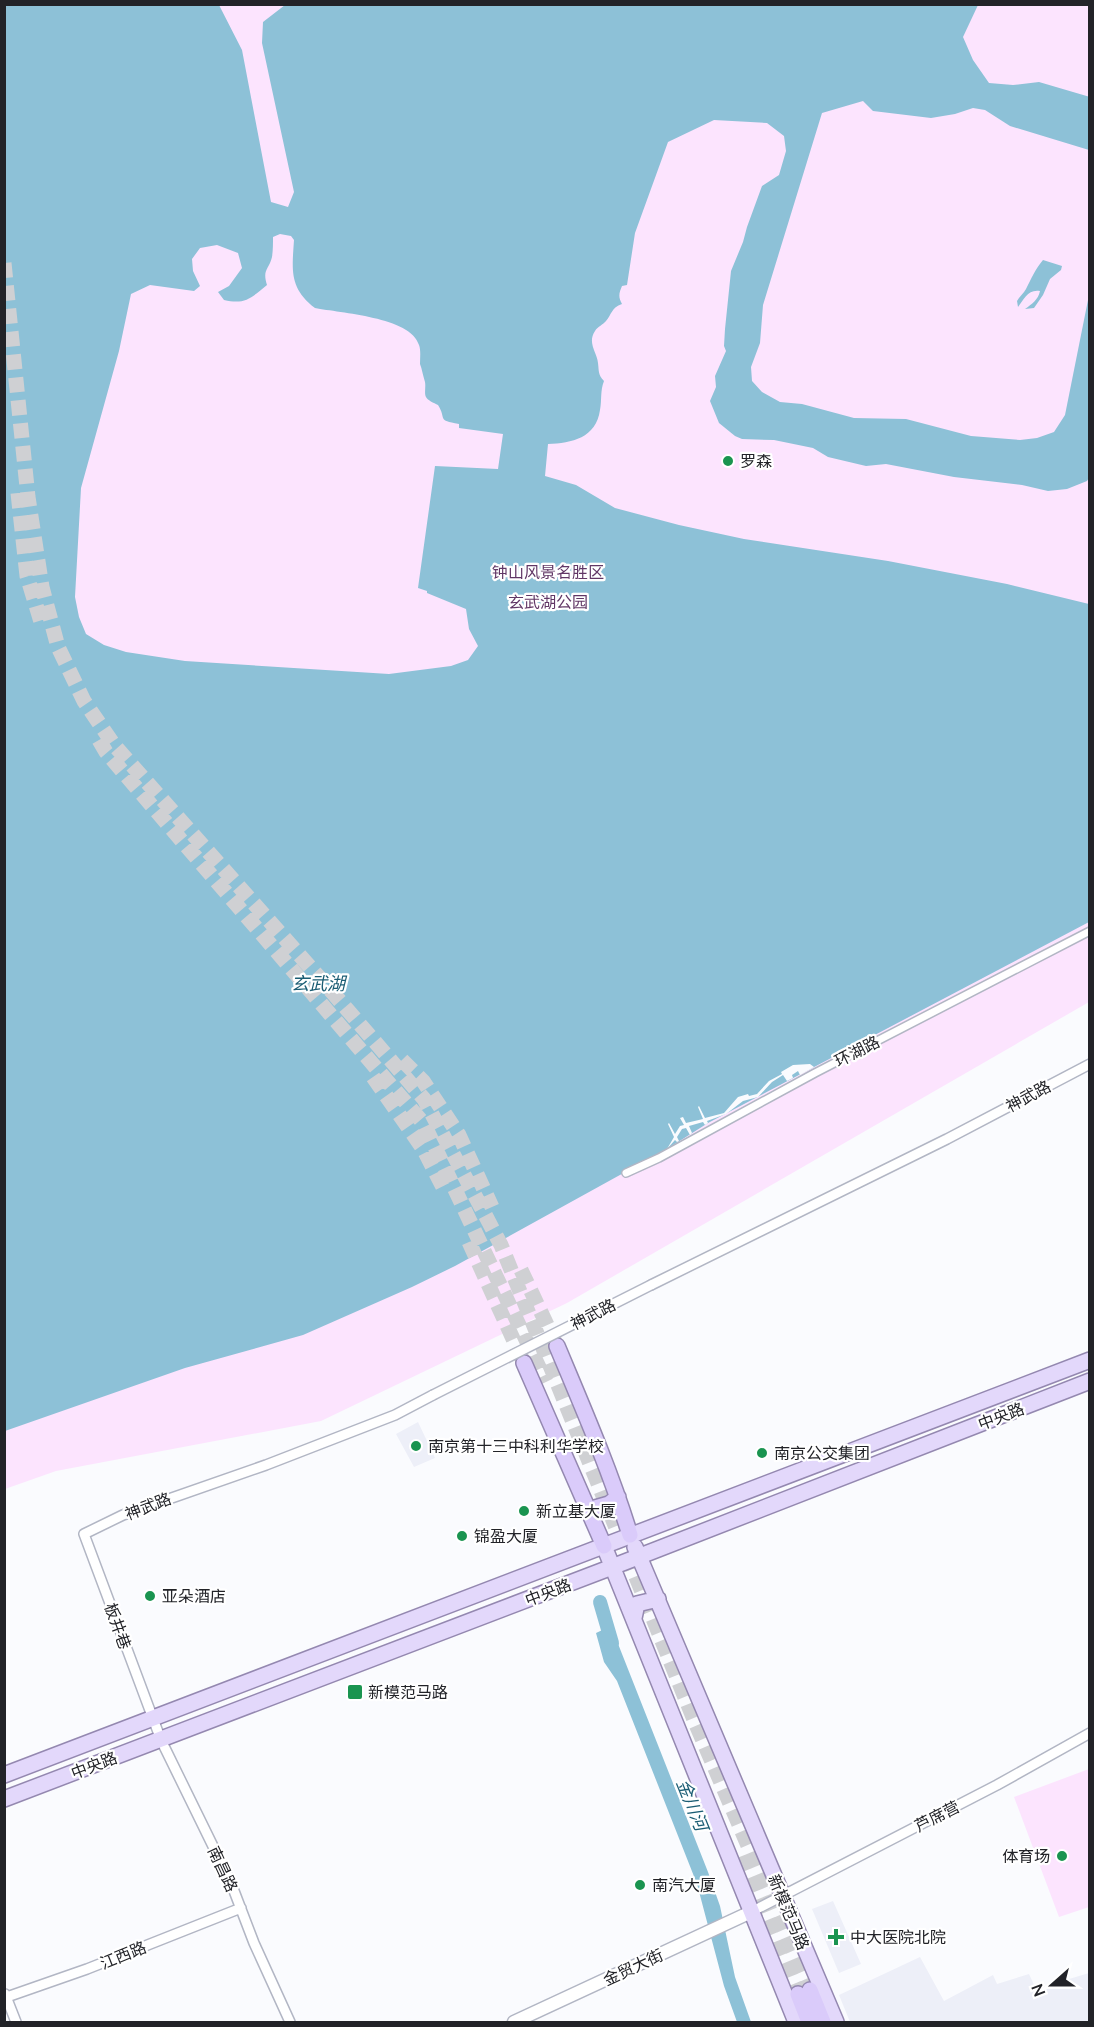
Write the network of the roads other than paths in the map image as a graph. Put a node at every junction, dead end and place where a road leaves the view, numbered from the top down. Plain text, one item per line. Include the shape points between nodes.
1 (1089, 931) edge
2 (1089, 1064) edge
3 (626, 1173) dead end
4 (557, 1346) tunnel mouth
5 (1089, 1360) edge
6 (524, 1364) tunnel mouth
7 (1089, 1381) edge
8 (618, 1497) junction
9 (588, 1510) junction
10 (84, 1534) joint
11 (630, 1535) junction
12 (604, 1546) junction
13 (639, 1556) junction
14 (612, 1567) junction
15 (658, 1599) junction
16 (634, 1618) junction
17 (152, 1718) junction
18 (1089, 1733) edge
19 (161, 1740) junction
20 (4, 1775) edge
21 (4, 1799) edge
22 (782, 1896) junction
23 (241, 1908) junction
24 (751, 1912) junction
25 (5, 1996) edge
26 (16, 2022) edge
27 (290, 2022) edge
28 (514, 2022) edge
29 (796, 2022) edge
30 (809, 2022) edge
31 (823, 2022) edge
32 (836, 2022) edge

1 - 3 street, 环湖路
2 - 10 street, 神武路, bridge via 395,1415 123,1515
4 - 8 highway
5 - 11 main road, 中央路
6 - 9 highway
7 - 13 main road, 中央路
8 - 9 highway
8 - 11 highway
9 - 12 highway
10 - 17 street, 板井巷
11 - 12 main road, 中央路
11 - 13 main road, 新模范马路
12 - 14 main road, 新模范马路
12 - 17 main road, 中央路
13 - 14 main road, 中央路
13 - 15 main road, 新模范马路
14 - 16 main road, 新模范马路
14 - 19 main road, 中央路
15 - 16 main road via 637,1604
15 - 22 main road, 新模范马路
16 - 24 main road, 新模范马路
17 - 19 street, 南昌路
17 - 20 main road, 中央路
18 - 22 street, 芦席营 via 998,1785
19 - 21 main road, 中央路
19 - 23 street, 南昌路
22 - 24 street, 芦席营
22 - 32 main road, 新模范马路
23 - 25 street, 江西路 via 87,1970
23 - 27 street, 南昌路
24 - 28 street, 金贸大街
24 - 29 main road, 新模范马路
25 - 26 street
30 - 31 highway via 804,1992

